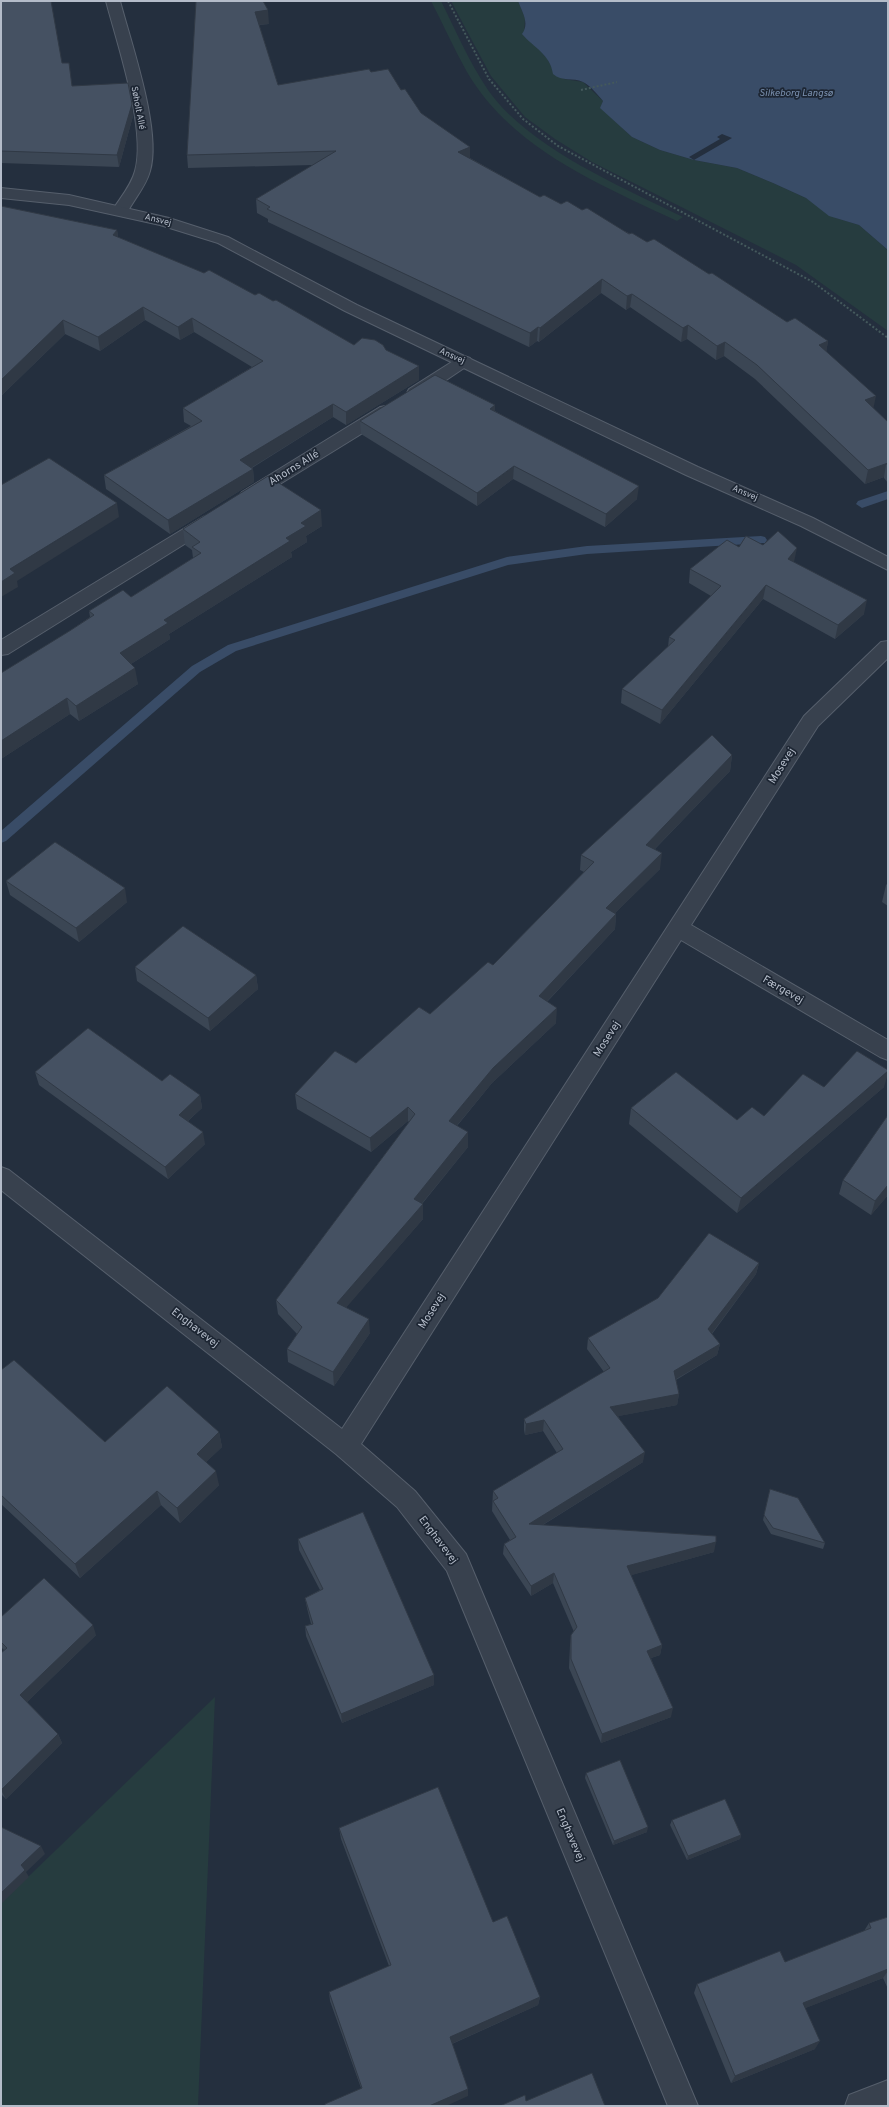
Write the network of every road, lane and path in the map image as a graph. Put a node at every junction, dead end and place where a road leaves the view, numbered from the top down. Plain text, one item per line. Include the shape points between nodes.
1 (113, 1) edge
2 (448, 1) edge
3 (616, 82) dead end
4 (581, 90) dead end
5 (1, 193) edge
6 (120, 211) junction
7 (888, 338) edge
8 (464, 361) junction
9 (888, 564) edge
10 (888, 647) edge
11 (1, 649) edge
12 (678, 928) junction
13 (888, 1051) edge
14 (1, 1177) edge
15 (345, 1446) junction
16 (888, 2095) edge
17 (683, 2106) edge
18 (860, 2106) edge

1 - 6 street, Søholt Allé via 141,116 145,150 142,172
2 - 7 path via 489,79 529,124 558,146 813,282
3 - 4 path
5 - 6 street, Ansvej via 69,200
6 - 8 street, Ansvej via 164,221 223,240 351,308
8 - 9 street, Ansvej via 692,471 807,522
8 - 11 street, Ahorns Allé
10 - 12 street, Mosevej via 811,721
12 - 13 street, Færgevej
12 - 15 street, Mosevej
14 - 15 street, Enghavevej
15 - 17 street, Enghavevej via 406,1499 457,1563
16 - 18 street

